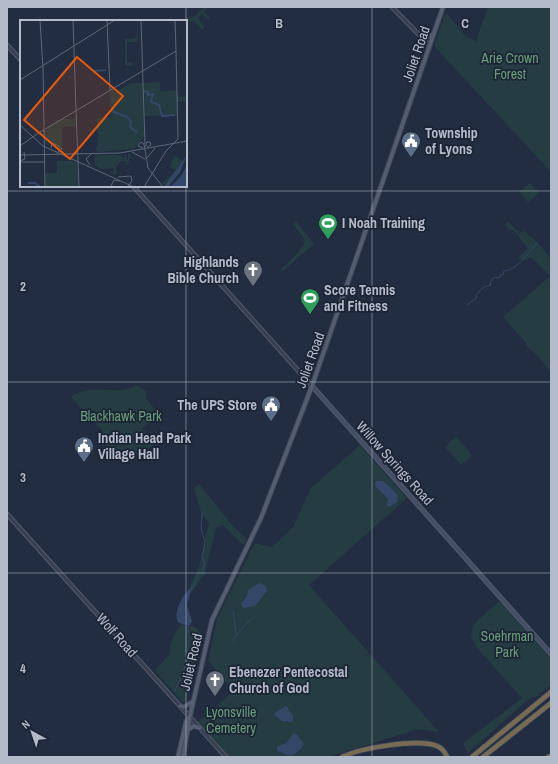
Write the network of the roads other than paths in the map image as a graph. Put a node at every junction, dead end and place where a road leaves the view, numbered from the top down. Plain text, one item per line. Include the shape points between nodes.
1 (392, 7) edge
2 (443, 7) edge
3 (421, 36) junction
4 (433, 36) junction
5 (7, 45) edge
6 (429, 45) junction
7 (20, 59) edge
8 (135, 187) edge
9 (312, 386) junction
10 (7, 514) edge
11 (551, 654) edge
12 (551, 692) edge
13 (193, 701) junction
14 (551, 703) edge
15 (180, 706) junction
16 (190, 716) junction
17 (200, 728) junction
18 (189, 730) junction
19 (551, 756) edge
20 (178, 757) edge
21 (183, 757) edge
22 (226, 757) edge
23 (342, 757) edge
24 (447, 757) edge
25 (472, 757) edge
26 (483, 757) edge
27 (548, 757) edge

1 - 3 street
2 - 4 main road, Joliet Road
3 - 4 main road
3 - 6 street
4 - 6 main road, Joliet Road
5 - 7 street
6 - 9 main road, Joliet Road
8 - 9 street, Willow Springs Road
9 - 11 main road, Willow Springs Road
9 - 13 main road, Joliet Road via 261,518 212,620
10 - 15 street, Wolf Road
12 - 25 highway
13 - 15 main road via 187,706
13 - 16 main road, Joliet Road
14 - 26 highway
15 - 16 street, Wolf Road
16 - 17 street, Wolf Road
16 - 18 main road, Joliet Road
16 - 20 main road, Joliet Road via 186,722
17 - 18 main road via 194,726
17 - 22 street, Wolf Road
18 - 21 main road, Joliet Road
19 - 27 highway
23 - 24 highway via 379,747 417,743 438,746

